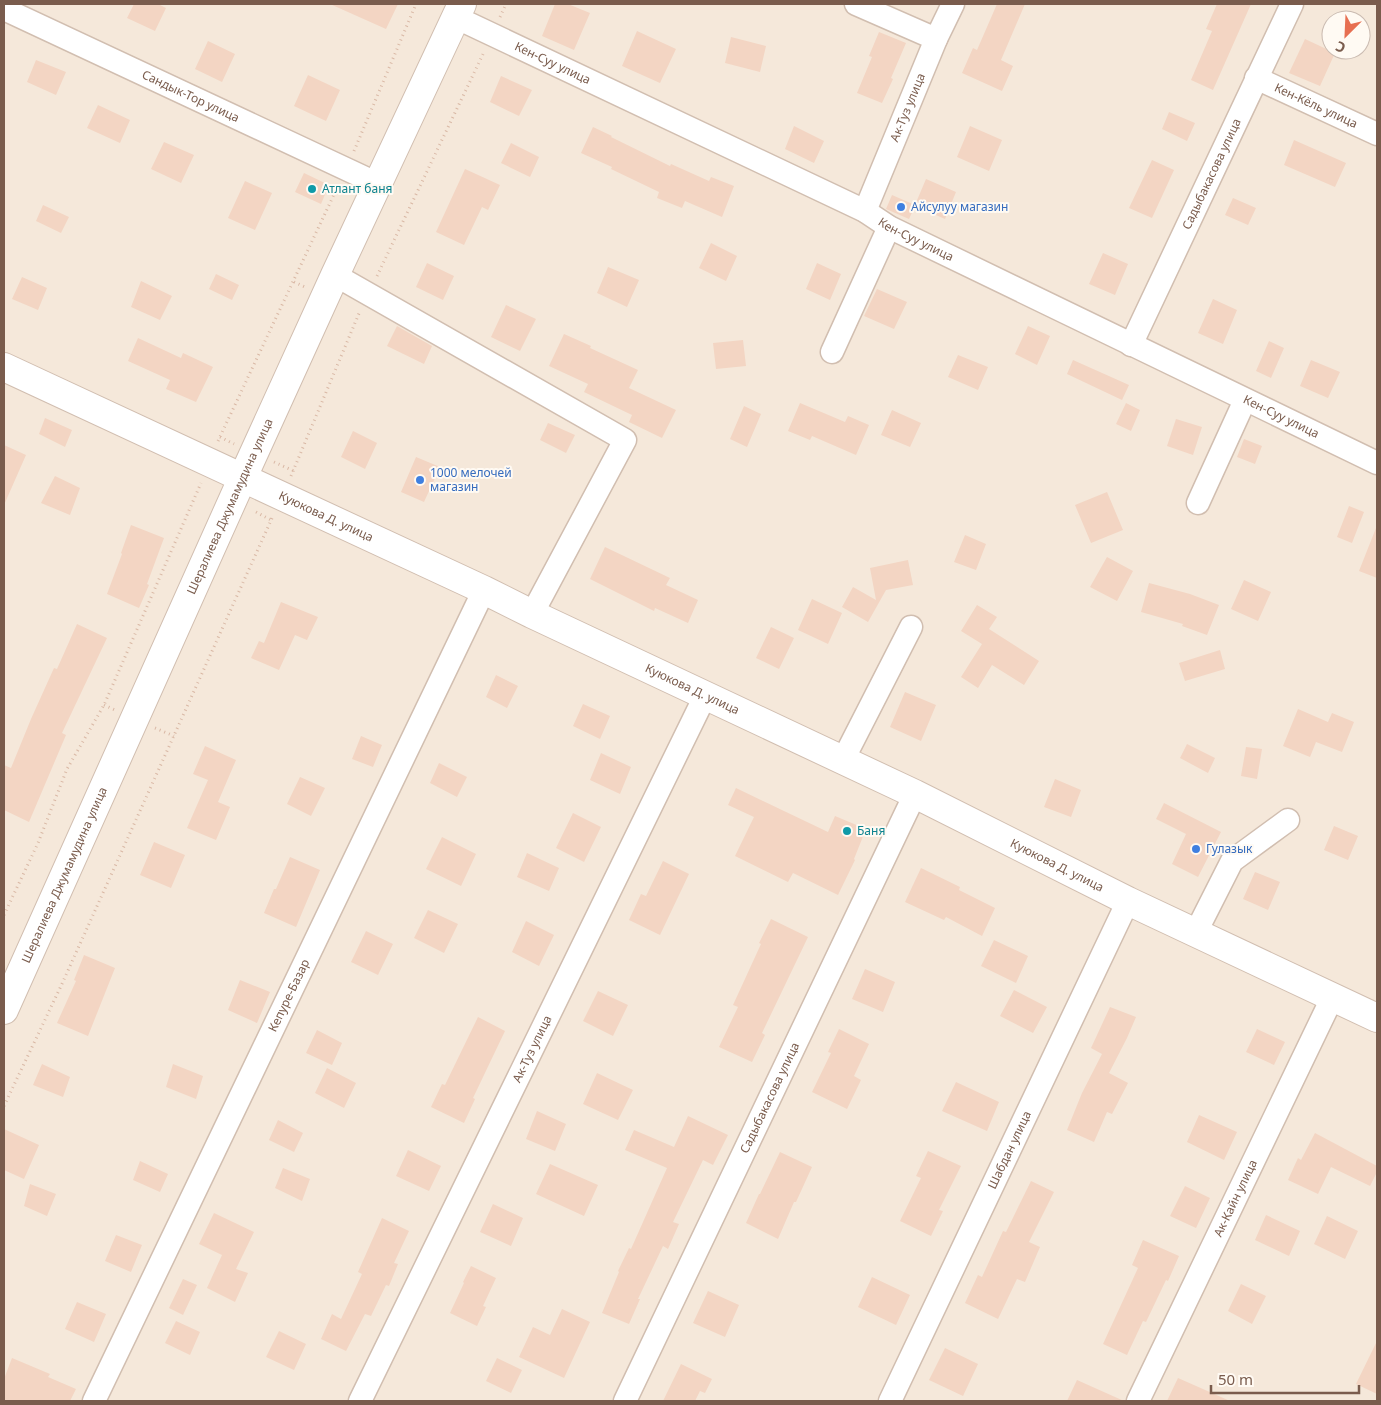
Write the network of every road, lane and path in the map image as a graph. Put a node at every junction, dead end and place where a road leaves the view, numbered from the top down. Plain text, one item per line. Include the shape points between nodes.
1 (506, 4) edge
2 (856, 4) edge
3 (953, 4) edge
4 (1292, 4) edge
5 (4, 9) edge
6 (459, 10) edge
7 (492, 35) junction
8 (936, 39) junction
9 (1256, 78) junction
10 (1377, 134) edge
11 (378, 184) junction
12 (865, 212) junction
13 (889, 227) junction
14 (336, 275) junction
15 (368, 293) junction
16 (1131, 345) junction
17 (832, 352) dead end
18 (4, 367) edge
19 (1245, 400) junction
20 (1377, 463) edge
21 (243, 477) junction
22 (282, 495) junction
23 (1198, 503) dead end
24 (484, 590) junction
25 (532, 614) junction
26 (911, 627) dead end
27 (705, 696) junction
28 (843, 760) junction
29 (915, 794) junction
30 (1288, 820) dead end
31 (1128, 900) junction
32 (1196, 932) junction
33 (1334, 996) junction
34 (4, 1010) edge
35 (1377, 1018) edge
36 (4, 1106) edge
37 (94, 1401) edge
38 (360, 1401) edge
39 (625, 1401) edge
40 (890, 1401) edge
41 (1138, 1401) edge

1 - 7 path
2 - 8 street
3 - 8 street, Ак-Туз улица
4 - 9 street, Садыбакасова улица
5 - 11 street, Сандык-Тор улица
6 - 7 street, Кен-Суу улица
6 - 11 street, Шералиева Джумамудина улица
7 - 12 street, Кен-Суу улица
7 - 15 path
8 - 12 street, Ак-Туз улица
9 - 10 street, Кен-Кёль улица
9 - 16 street, Садыбакасова улица
11 - 14 street, Шералиева Джумамудина улица
12 - 13 street, Кен-Суу улица
13 - 16 street, Кен-Суу улица
13 - 17 street
14 - 15 street
14 - 21 street, Шералиева Джумамудина улица
15 - 22 path
15 - 25 street via 625,440
16 - 19 street, Кен-Суу улица
18 - 21 street, Куюкова Д. улица
19 - 20 street, Кен-Суу улица
19 - 23 street
21 - 22 street, Куюкова Д. улица
21 - 34 street, Шералиева Джумамудина улица
22 - 24 street, Куюкова Д. улица
22 - 36 path
24 - 25 street, Куюкова Д. улица
24 - 37 street, Кепуре-Базар
25 - 27 street, Куюкова Д. улица
26 - 28 street
27 - 28 street, Куюкова Д. улица
27 - 38 street, Ак-Туз улица
28 - 29 street, Куюкова Д. улица
29 - 31 street, Куюкова Д. улица
29 - 39 street, Садыбакасова улица
30 - 32 street via 1232,861
31 - 32 street, Куюкова Д. улица
31 - 40 street, Шабдан улица
32 - 33 street, Куюкова Д. улица
33 - 35 street, Куюкова Д. улица
33 - 41 street, Ак-Кайн улица

